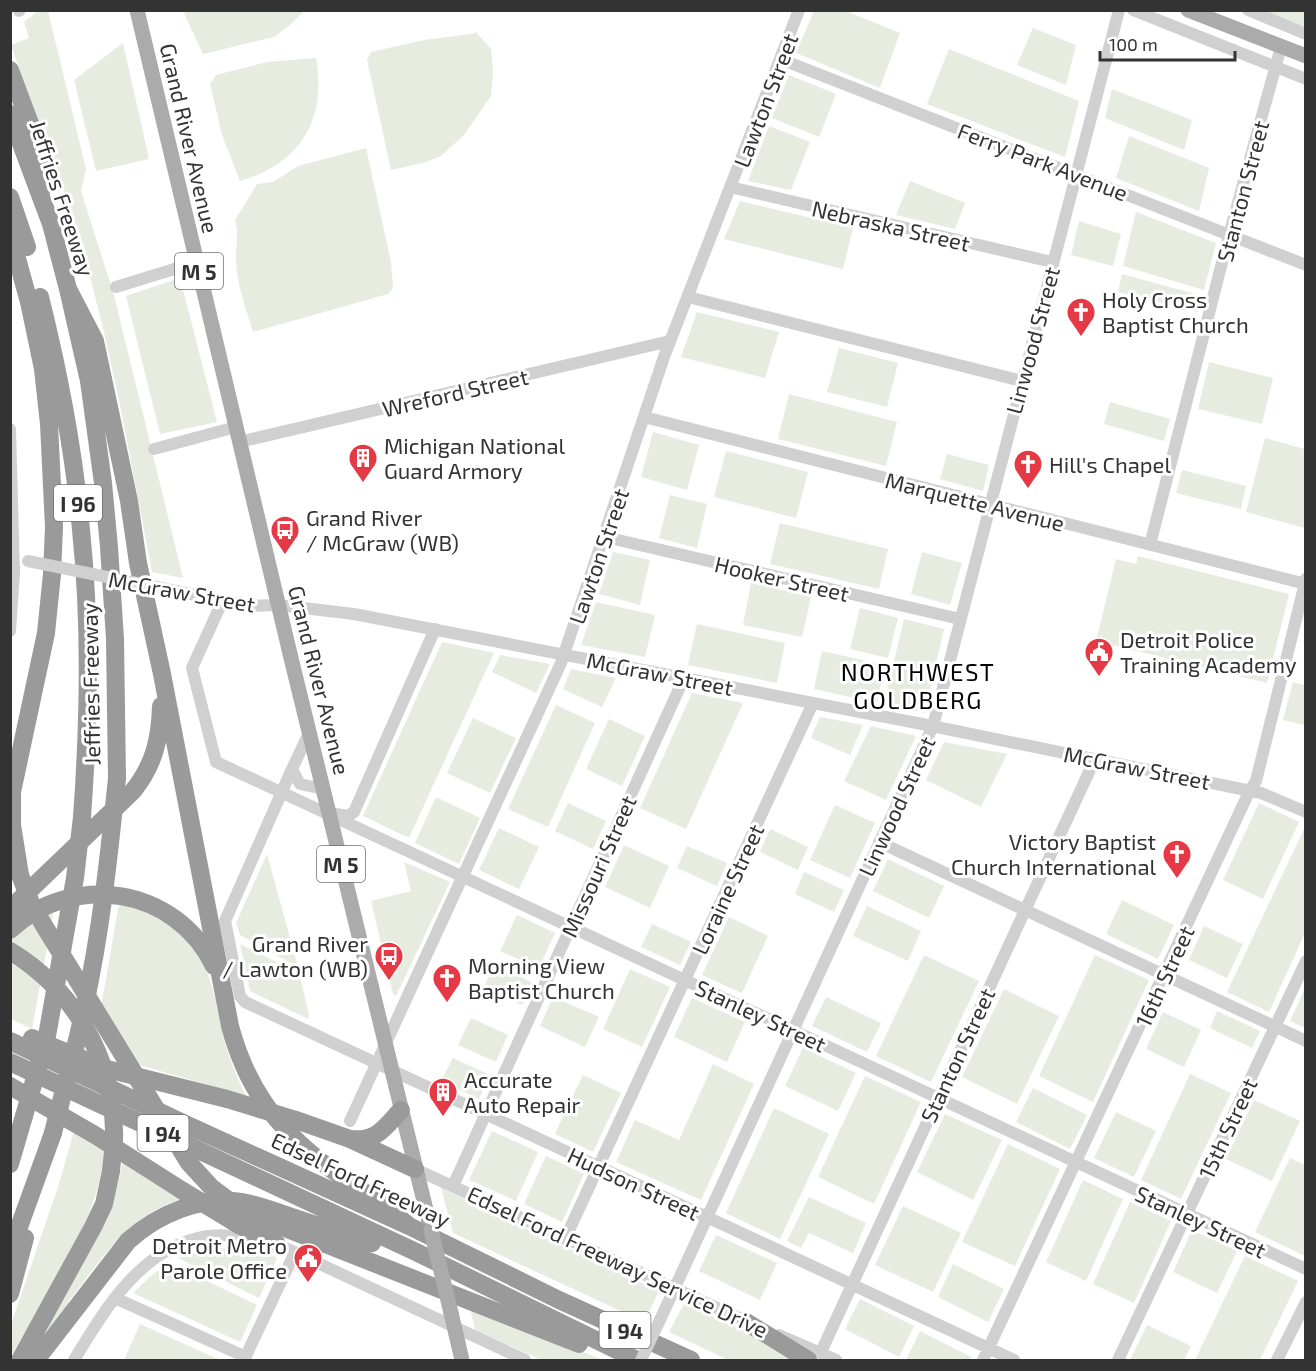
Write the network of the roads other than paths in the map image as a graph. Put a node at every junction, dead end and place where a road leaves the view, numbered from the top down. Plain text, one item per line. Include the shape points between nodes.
1 (137, 10) edge
2 (799, 10) edge
3 (1119, 10) edge
4 (1133, 10) edge
5 (1188, 10) edge
6 (1248, 10) edge
7 (1305, 34) edge
8 (1281, 47) junction
9 (1305, 56) edge
10 (780, 59) junction
11 (1275, 67) junction
12 (10, 70) edge
13 (1305, 79) edge
14 (10, 114) edge
15 (1075, 174) junction
16 (730, 187) junction
17 (41, 194) junction
18 (10, 197) edge
19 (10, 233) edge
20 (1229, 235) junction
21 (197, 262) junction
22 (1053, 262) junction
23 (1305, 265) edge
24 (116, 286) dead end
25 (68, 289) junction
26 (688, 297) junction
27 (670, 341) junction
28 (1022, 381) junction
29 (644, 417) junction
30 (236, 427) junction
31 (10, 429) edge
32 (239, 442) junction
33 (154, 449) dead end
34 (12, 474) edge
35 (990, 505) junction
36 (605, 537) junction
37 (1150, 545) junction
38 (12, 558) edge
39 (1305, 582) edge
40 (222, 602) junction
41 (278, 605) junction
42 (960, 619) junction
43 (435, 629) junction
44 (10, 631) edge
45 (564, 654) junction
46 (38, 667) junction
47 (162, 674) junction
48 (684, 678) junction
49 (813, 702) junction
50 (933, 726) junction
51 (309, 733) junction
52 (10, 739) edge
53 (1095, 759) junction
54 (292, 769) junction
55 (323, 789) junction
56 (1250, 790) junction
57 (281, 791) junction
58 (1305, 812) edge
59 (329, 813) junction
60 (879, 842) junction
61 (464, 876) junction
62 (10, 909) edge
63 (1024, 910) junction
64 (571, 926) junction
65 (10, 930) edge
66 (10, 951) edge
67 (1305, 961) edge
68 (1165, 975) junction
69 (686, 980) junction
70 (224, 991) junction
71 (1274, 1027) junction
72 (10, 1030) edge
73 (794, 1030) junction
74 (10, 1041) edge
75 (1305, 1041) edge
76 (385, 1047) junction
77 (10, 1062) edge
78 (384, 1067) junction
79 (10, 1086) edge
80 (938, 1099) junction
81 (401, 1110) junction
82 (485, 1114) junction
83 (24, 1116) junction
84 (350, 1130) junction
85 (10, 1140) edge
86 (1077, 1163) junction
87 (10, 1164) edge
88 (598, 1167) junction
89 (415, 1169) junction
90 (40, 1171) junction
91 (453, 1186) junction
92 (1187, 1214) junction
93 (706, 1217) junction
94 (242, 1219) junction
95 (410, 1226) junction
96 (565, 1239) junction
97 (277, 1244) junction
98 (10, 1252) edge
99 (295, 1252) junction
100 (416, 1252) junction
101 (1305, 1269) edge
102 (851, 1285) junction
103 (673, 1289) junction
104 (10, 1294) edge
105 (115, 1298) junction
106 (1305, 1302) edge
107 (452, 1320) junction
108 (746, 1322) joint
109 (989, 1349) junction
110 (814, 1356) edge
111 (245, 1359) edge
112 (20, 1360) edge
113 (36, 1360) edge
114 (74, 1360) edge
115 (462, 1360) edge
116 (525, 1360) edge
117 (637, 1360) edge
118 (691, 1360) edge
119 (836, 1360) edge
120 (983, 1360) edge
121 (1014, 1360) edge
122 (1118, 1360) edge
123 (1277, 1360) edge

1 - 21 main road, Grand River Avenue / M 5
2 - 10 street, Lawton Street
3 - 15 street, Linwood Street
4 - 11 street
5 - 8 main road
6 - 7 street
8 - 9 main road
8 - 11 street, Stanton Street
10 - 15 street, Ferry Park Avenue
10 - 16 street, Lawton Street
11 - 13 street
11 - 20 street, Stanton Street
12 - 17 highway via 44,161
14 - 17 highway, Jeffries Freeway / I 96
15 - 20 street, Ferry Park Avenue
15 - 22 street, Linwood Street
16 - 22 street, Nebraska Street
16 - 26 street, Lawton Street
17 - 25 highway, Jeffries Freeway / I 96
18 - 83 highway, Jeffries Freeway / I 96, bridge via 33,267 74,465 86,604 88,689 75,878 47,1035
19 - 46 highway via 43,369 49,424 52,574
20 - 23 street, Ferry Park Avenue
20 - 37 street, Stanton Street
21 - 24 street
21 - 30 main road, Grand River Avenue / M 5
22 - 28 street, Linwood Street
25 - 47 highway via 95,341
25 - 90 highway, Jeffries Freeway / I 96, bridge via 89,381 104,494 115,639 117,778 96,947 84,1010
26 - 27 street, Lawton Street
26 - 28 street
27 - 29 street, Lawton Street
27 - 32 street, Wreford Street
28 - 35 street, Linwood Street
29 - 35 street, Marquette Avenue
29 - 36 street, Lawton Street
30 - 32 main road, Grand River Avenue / M 5
30 - 33 street
31 - 34 street
32 - 41 main road, Grand River Avenue / M 5
34 - 38 street
35 - 37 street, Marquette Avenue
35 - 42 street, Linwood Street
36 - 42 street, Hooker Street
36 - 45 street, Lawton Street
37 - 39 street, Marquette Avenue
38 - 40 street, McGraw Street, bridge
38 - 44 street
39 - 56 street, 16th Street via 1256,781
40 - 41 street, McGraw Street
40 - 57 street, Stanley Street via 192,668 216,762
41 - 43 street, McGraw Street
41 - 51 main road, Grand River Avenue / M 5
42 - 50 street, Linwood Street
43 - 45 street, McGraw Street
43 - 59 street via 354,812 348,816
45 - 48 street, McGraw Street
45 - 61 street, Lawton Street
46 - 52 highway
46 - 94 highway, bridge via 12,792 12,825 20,874 43,924 189,1163
47 - 62 highway via 159,740 141,781
47 - 70 highway
48 - 49 street, McGraw Street
48 - 64 street, Missouri Street
49 - 50 street, McGraw Street
49 - 69 street, Loraine Street
50 - 53 street, McGraw Street
50 - 60 street, Linwood Street
51 - 54 street
51 - 55 main road, Grand River Avenue / M 5
53 - 56 street, McGraw Street
53 - 63 street, Stanton Street
54 - 55 street via 302,785
54 - 57 street
55 - 59 main road, Grand River Avenue / M 5
56 - 58 street, McGraw Street
56 - 68 street, 16th Street
57 - 59 street, Stanley Street
57 - 78 street, Hudson Street via 225,921 240,996 245,1002
59 - 61 street, Stanley Street
59 - 76 main road, Grand River Avenue / M 5
60 - 63 street
60 - 73 street, Linwood Street
61 - 64 street, Stanley Street
61 - 76 street, Lawton Street
63 - 68 street
63 - 80 street, Stanton Street
64 - 69 street, Stanley Street
64 - 82 street, Missouri Street
65 - 70 highway via 51,902 87,894 113,894 143,902 170,915 195,937 212,962
66 - 112 highway, bridge via 68,1000 92,1039 103,1064 115,1132 104,1204
67 - 71 street, 15th Street
68 - 71 street
68 - 86 street, 16th Street
69 - 73 street, Stanley Street
69 - 88 street, Loraine Street
70 - 95 highway via 244,1069 279,1124 323,1163
71 - 75 street
71 - 92 street, 15th Street
72 - 84 highway, bridge via 107,1069 296,1120
73 - 80 street, Stanley Street
73 - 93 street, Linwood Street
74 - 95 highway, Edsel Ford Freeway / I 94
76 - 78 main road, Grand River Avenue / M 5
77 - 100 highway, Edsel Ford Freeway / I 94
78 - 81 main road, Grand River Avenue / M 5
78 - 82 street, Hudson Street
78 - 84 street
79 - 94 highway, bridge via 183,1191
80 - 86 street, Stanley Street
80 - 102 street, Stanton Street
81 - 84 highway via 375,1137 362,1140
81 - 89 main road, Grand River Avenue / M 5
82 - 88 street, Hudson Street
82 - 91 street, Missouri Street
83 - 85 highway
83 - 87 highway, Jeffries Freeway / I 96
84 - 89 highway
86 - 92 street, Stanley Street
86 - 109 street, 16th Street
88 - 93 street, Hudson Street
88 - 96 street, Loraine Street
89 - 91 street, Edsel Ford Freeway Service Drive
89 - 107 main road, Grand River Avenue / M 5, bridge
90 - 98 highway, Jeffries Freeway / I 96
90 - 104 highway
91 - 96 street, Edsel Ford Freeway Service Drive
92 - 101 street, Stanley Street
92 - 122 street, 15th Street
93 - 102 street, Hudson Street
93 - 103 street, Linwood Street
94 - 97 highway
94 - 117 highway via 592,1348
95 - 118 highway, Edsel Ford Freeway / I 94
96 - 103 street, Edsel Ford Freeway Service Drive
97 - 99 street
97 - 105 street via 234,1236 209,1236 182,1243 139,1271
99 - 107 street
99 - 111 street
100 - 113 highway via 387,1248 240,1202 183,1208 145,1226 128,1241
100 - 117 highway, Edsel Ford Freeway / I 94
102 - 109 street, Hudson Street
102 - 110 street, Stanton Street
103 - 108 street, Edsel Ford Freeway Service Drive
103 - 117 street, Linwood Street, bridge
105 - 111 street
105 - 114 street
106 - 123 street
107 - 115 main road, Grand River Avenue / M 5
107 - 116 street
108 - 110 highway
109 - 120 street, 16th Street
109 - 121 street, Hudson Street
110 - 119 street

